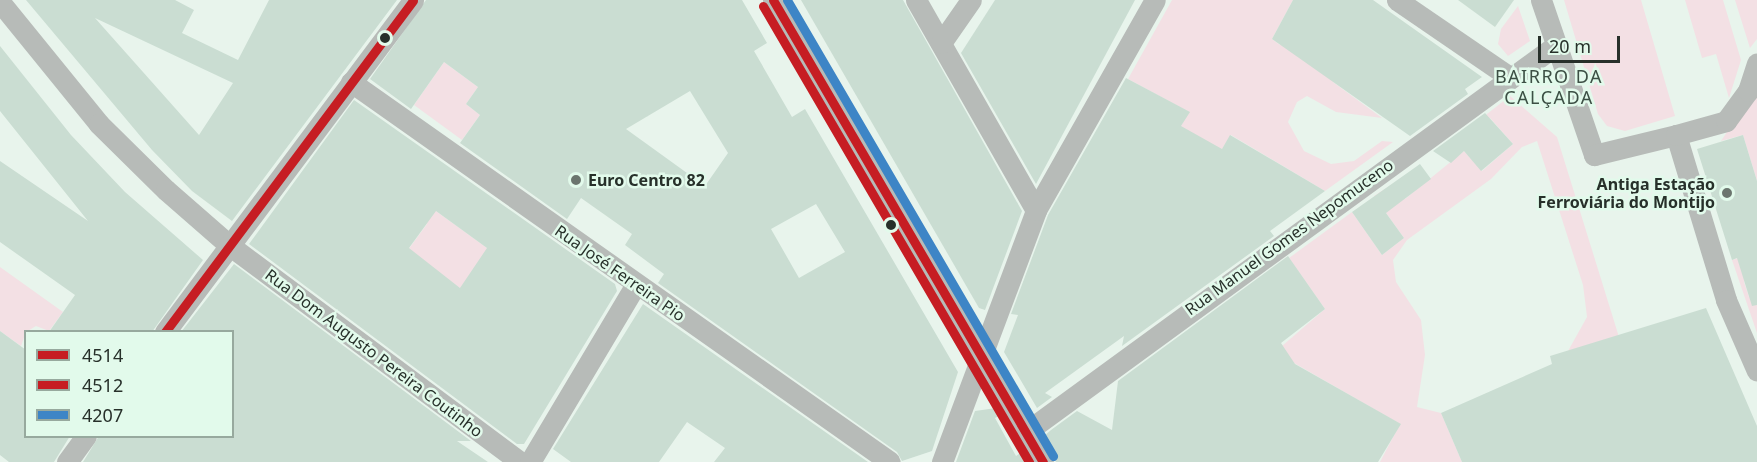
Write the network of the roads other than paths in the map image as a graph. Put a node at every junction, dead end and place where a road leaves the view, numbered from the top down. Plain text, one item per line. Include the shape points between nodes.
1 (413, 0) edge
2 (773, 0) edge
3 (916, 0) edge
4 (971, 0) edge
5 (1155, 0) edge
6 (1397, 0) edge
7 (1541, 0) edge
8 (0, 2) edge
9 (941, 43) junction
10 (1555, 46) junction
11 (1757, 63) edge
12 (1508, 76) junction
13 (351, 82) junction
14 (1676, 135) junction
15 (1036, 210) junction
16 (229, 245) junction
17 (636, 284) junction
18 (166, 330) edge
19 (981, 355) junction
20 (1757, 371) edge
21 (1026, 432) junction
22 (85, 438) edge
23 (68, 462) edge
24 (520, 462) edge
25 (530, 462) edge
26 (890, 462) edge
27 (942, 462) edge
28 (1043, 462) edge

1 - 13 street
2 - 19 street
3 - 9 street
4 - 9 street
5 - 15 street
6 - 12 street
7 - 10 street
8 - 16 street, Rua Dom Augusto Pereira Coutinho via 99,124
9 - 15 street
10 - 12 street, Rua Manuel Gomes Nepomuceno
10 - 14 street via 1594,154
11 - 14 street via 1748,91 1726,121
12 - 21 street, Rua Manuel Gomes Nepomuceno
13 - 16 street
13 - 17 street, Rua José Ferreira Pio
14 - 20 street via 1726,300
15 - 19 street
16 - 18 street
16 - 24 street, Rua Dom Augusto Pereira Coutinho
17 - 25 street
17 - 26 street, Rua José Ferreira Pio
19 - 21 street
19 - 27 street
21 - 28 street
22 - 23 street

